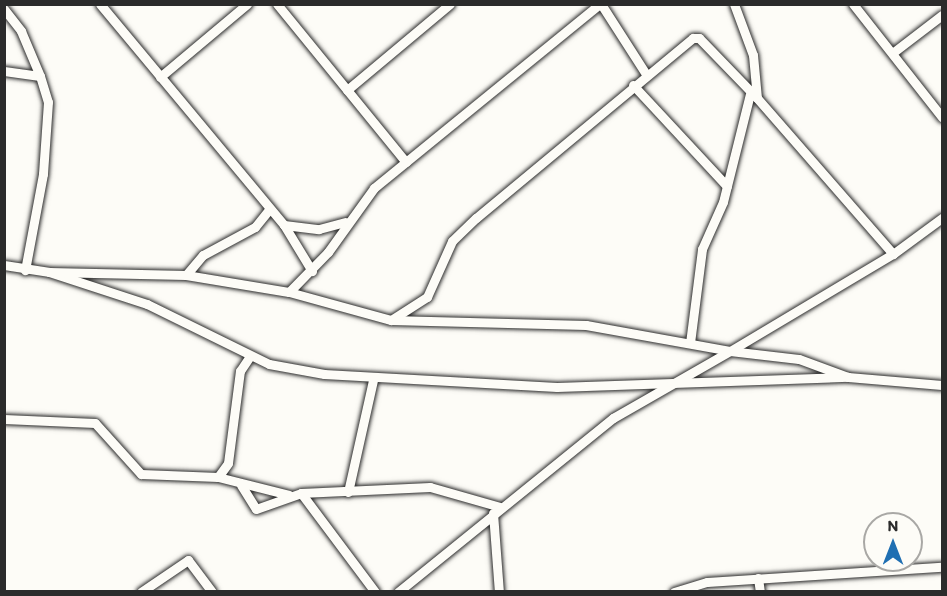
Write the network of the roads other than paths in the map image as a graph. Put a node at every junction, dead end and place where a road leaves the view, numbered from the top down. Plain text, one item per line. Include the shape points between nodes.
1 (100, 4) edge
2 (247, 4) edge
3 (277, 4) edge
4 (450, 4) edge
5 (601, 4) edge
6 (734, 4) edge
7 (853, 4) edge
8 (4, 9) edge
9 (942, 15) edge
10 (895, 51) junction
11 (4, 71) edge
12 (646, 74) junction
13 (40, 76) junction
14 (160, 77) junction
15 (633, 85) junction
16 (347, 90) junction
17 (753, 96) junction
18 (942, 117) edge
19 (406, 162) junction
20 (727, 186) junction
21 (268, 211) junction
22 (942, 218) edge
23 (345, 222) junction
24 (284, 225) junction
25 (893, 254) junction
26 (4, 265) edge
27 (25, 270) junction
28 (312, 271) junction
29 (49, 272) junction
30 (186, 275) junction
31 (289, 292) junction
32 (391, 320) junction
33 (690, 343) junction
34 (730, 351) junction
35 (250, 356) junction
36 (848, 376) junction
37 (373, 380) junction
38 (942, 385) edge
39 (673, 386) junction
40 (4, 419) edge
41 (218, 477) junction
42 (241, 485) junction
43 (348, 492) junction
44 (301, 493) junction
45 (289, 495) junction
46 (496, 510) junction
47 (942, 567) edge
48 (758, 578) junction
49 (141, 591) edge
50 (212, 591) edge
51 (375, 591) edge
52 (398, 591) edge
53 (499, 591) edge
54 (674, 591) edge
55 (760, 591) edge

1 - 14 street
2 - 14 street
3 - 16 street
4 - 16 street
5 - 12 street
5 - 19 street
6 - 17 street via 753,55
7 - 10 street
8 - 13 street via 21,31
9 - 10 street
10 - 18 street
11 - 13 street
12 - 15 street
12 - 17 street via 685,40 699,38
13 - 27 street via 48,102 43,174
14 - 21 street
15 - 20 street
15 - 32 street via 452,242 427,297
16 - 19 street
17 - 20 street
17 - 25 street
19 - 23 street
20 - 33 street via 702,249
21 - 24 street
21 - 30 street via 255,227 203,255
22 - 25 street
23 - 24 street via 319,229
23 - 28 street
24 - 28 street
25 - 34 street
26 - 27 street
27 - 29 street
28 - 31 street
29 - 30 street
29 - 35 street via 147,304
30 - 31 street
31 - 32 street
32 - 33 street via 586,325
33 - 34 street
34 - 36 street via 799,359
34 - 39 street
35 - 37 street via 269,364
35 - 41 street via 240,371 228,463
36 - 38 street
36 - 39 street
37 - 39 street
37 - 43 street
39 - 46 street via 613,418
40 - 41 street via 95,423 141,474
41 - 42 street
42 - 45 street
42 - 45 street via 256,509
43 - 44 street
43 - 46 street via 439,488
44 - 45 street
44 - 51 street
46 - 52 street
46 - 53 street
47 - 48 street
48 - 54 street via 684,585
48 - 55 street
49 - 50 street via 188,560

